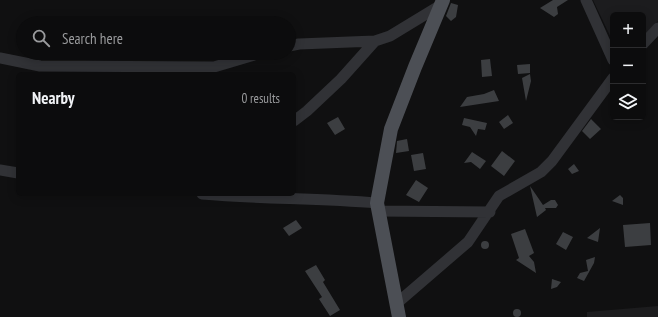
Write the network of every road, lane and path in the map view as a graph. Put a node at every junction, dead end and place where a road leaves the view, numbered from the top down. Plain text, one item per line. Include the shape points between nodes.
1 (586, 0) edge
2 (442, 2) edge
3 (658, 28) edge
4 (375, 41) junction
5 (646, 41) edge
6 (296, 45) edge
7 (610, 53) edge
8 (0, 58) edge
9 (238, 60) edge
10 (610, 82) edge
11 (296, 119) edge
12 (0, 170) edge
13 (16, 173) edge
14 (230, 196) edge
15 (377, 207) junction
16 (490, 212) junction
17 (398, 310) edge

1 - 7 street
2 - 4 street via 390,36
2 - 15 main road via 391,130
3 - 5 street
4 - 6 street
4 - 11 street via 341,79
8 - 9 street via 40,66 214,67
10 - 16 street via 552,161 541,172 499,196
12 - 13 street
14 - 15 street via 332,200
15 - 16 street
15 - 17 main road
16 - 17 street via 468,242

